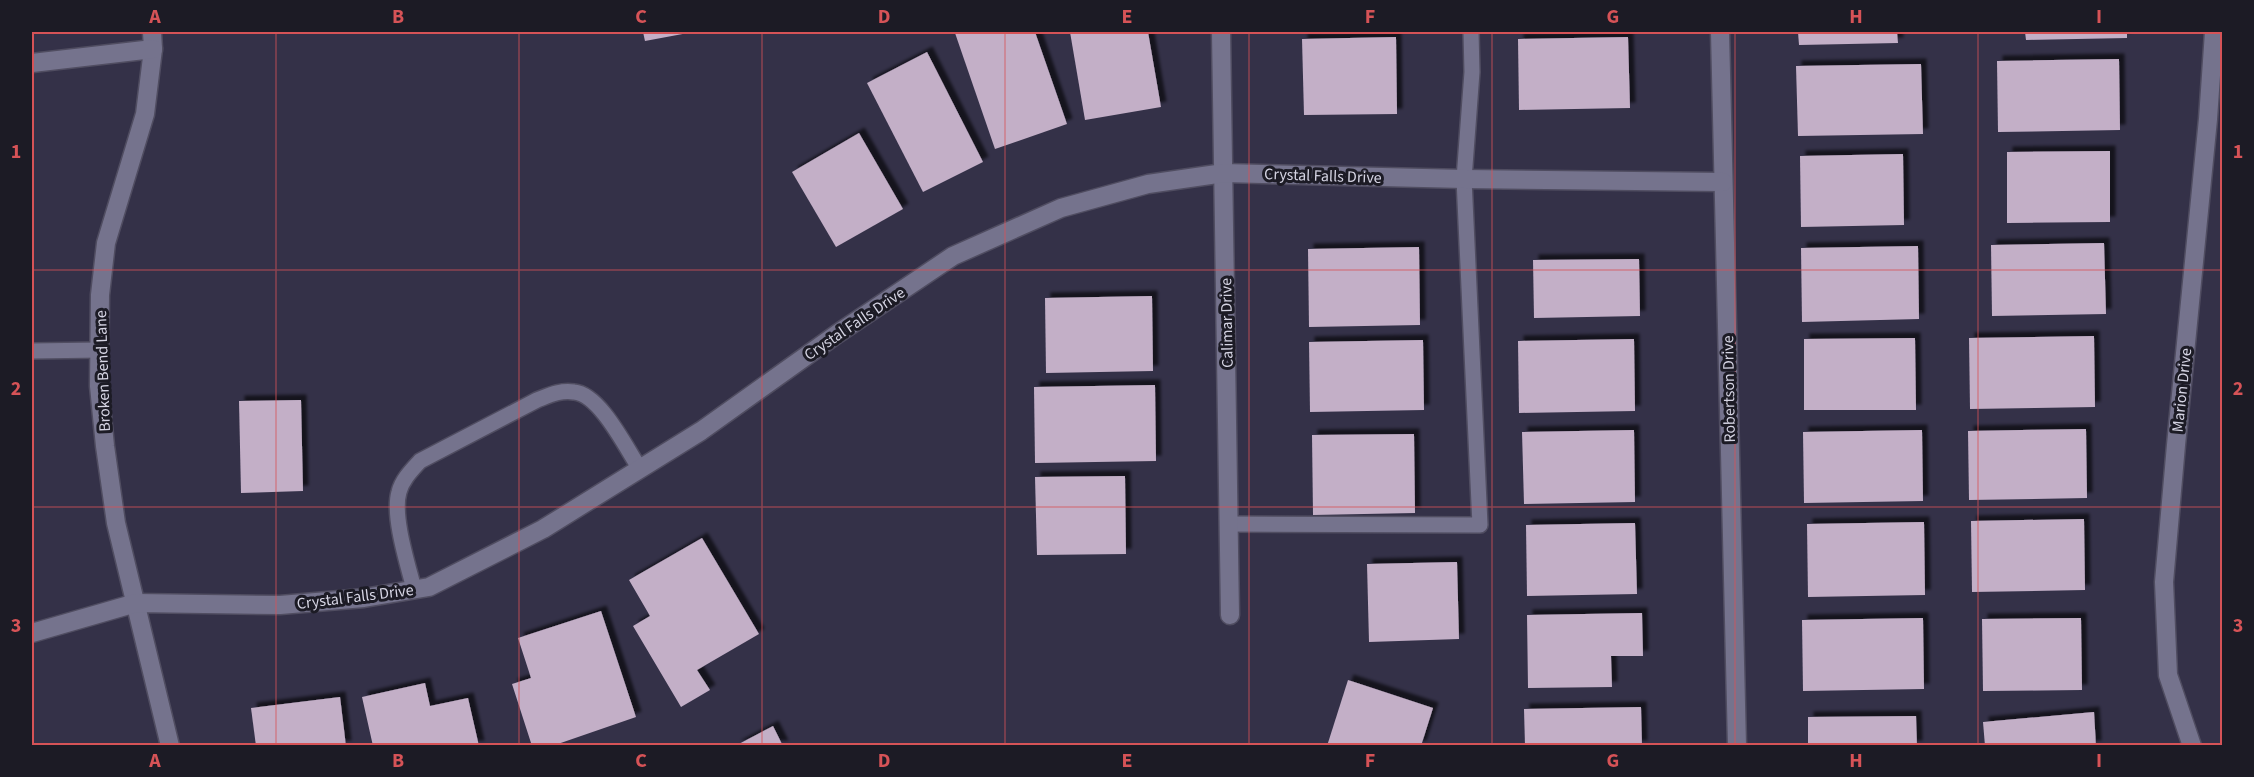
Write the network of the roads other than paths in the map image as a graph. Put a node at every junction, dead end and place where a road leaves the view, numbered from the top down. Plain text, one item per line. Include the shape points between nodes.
1 (1221, 32) edge
2 (1471, 32) edge
3 (1720, 32) edge
4 (2214, 32) edge
5 (153, 40) edge
6 (32, 63) edge
7 (1224, 173) junction
8 (1464, 179) junction
9 (1723, 182) junction
10 (100, 350) junction
11 (32, 351) edge
12 (640, 469) junction
13 (1228, 524) junction
14 (414, 590) junction
15 (136, 603) junction
16 (1230, 615) dead end
17 (32, 633) edge
18 (170, 746) edge
19 (1737, 746) edge
20 (2192, 746) edge

1 - 7 street, Calimar Drive
2 - 8 lane
3 - 9 street, Robertson Drive
4 - 20 street, Marion Drive via 2164,582 2168,675
5 - 6 street
5 - 10 street, Broken Bend Lane via 145,114 106,243 100,295
7 - 8 street, Crystal Falls Drive
7 - 12 street, Crystal Falls Drive via 1148,184 1061,208 953,256
7 - 13 street, Calimar Drive
8 - 9 street, Crystal Falls Drive
8 - 13 lane via 1479,525
9 - 19 street, Robertson Drive
10 - 11 lane
10 - 15 street, Broken Bend Lane via 99,386 116,523
12 - 14 street, Crystal Falls Drive via 543,529 429,587
12 - 14 lane via 593,400 576,392 558,392 537,400 420,461 406,476 397,512
13 - 16 street, Calimar Drive
14 - 15 street, Crystal Falls Drive via 280,605
15 - 17 street, Crystal Falls Drive
15 - 18 street, Broken Bend Lane

